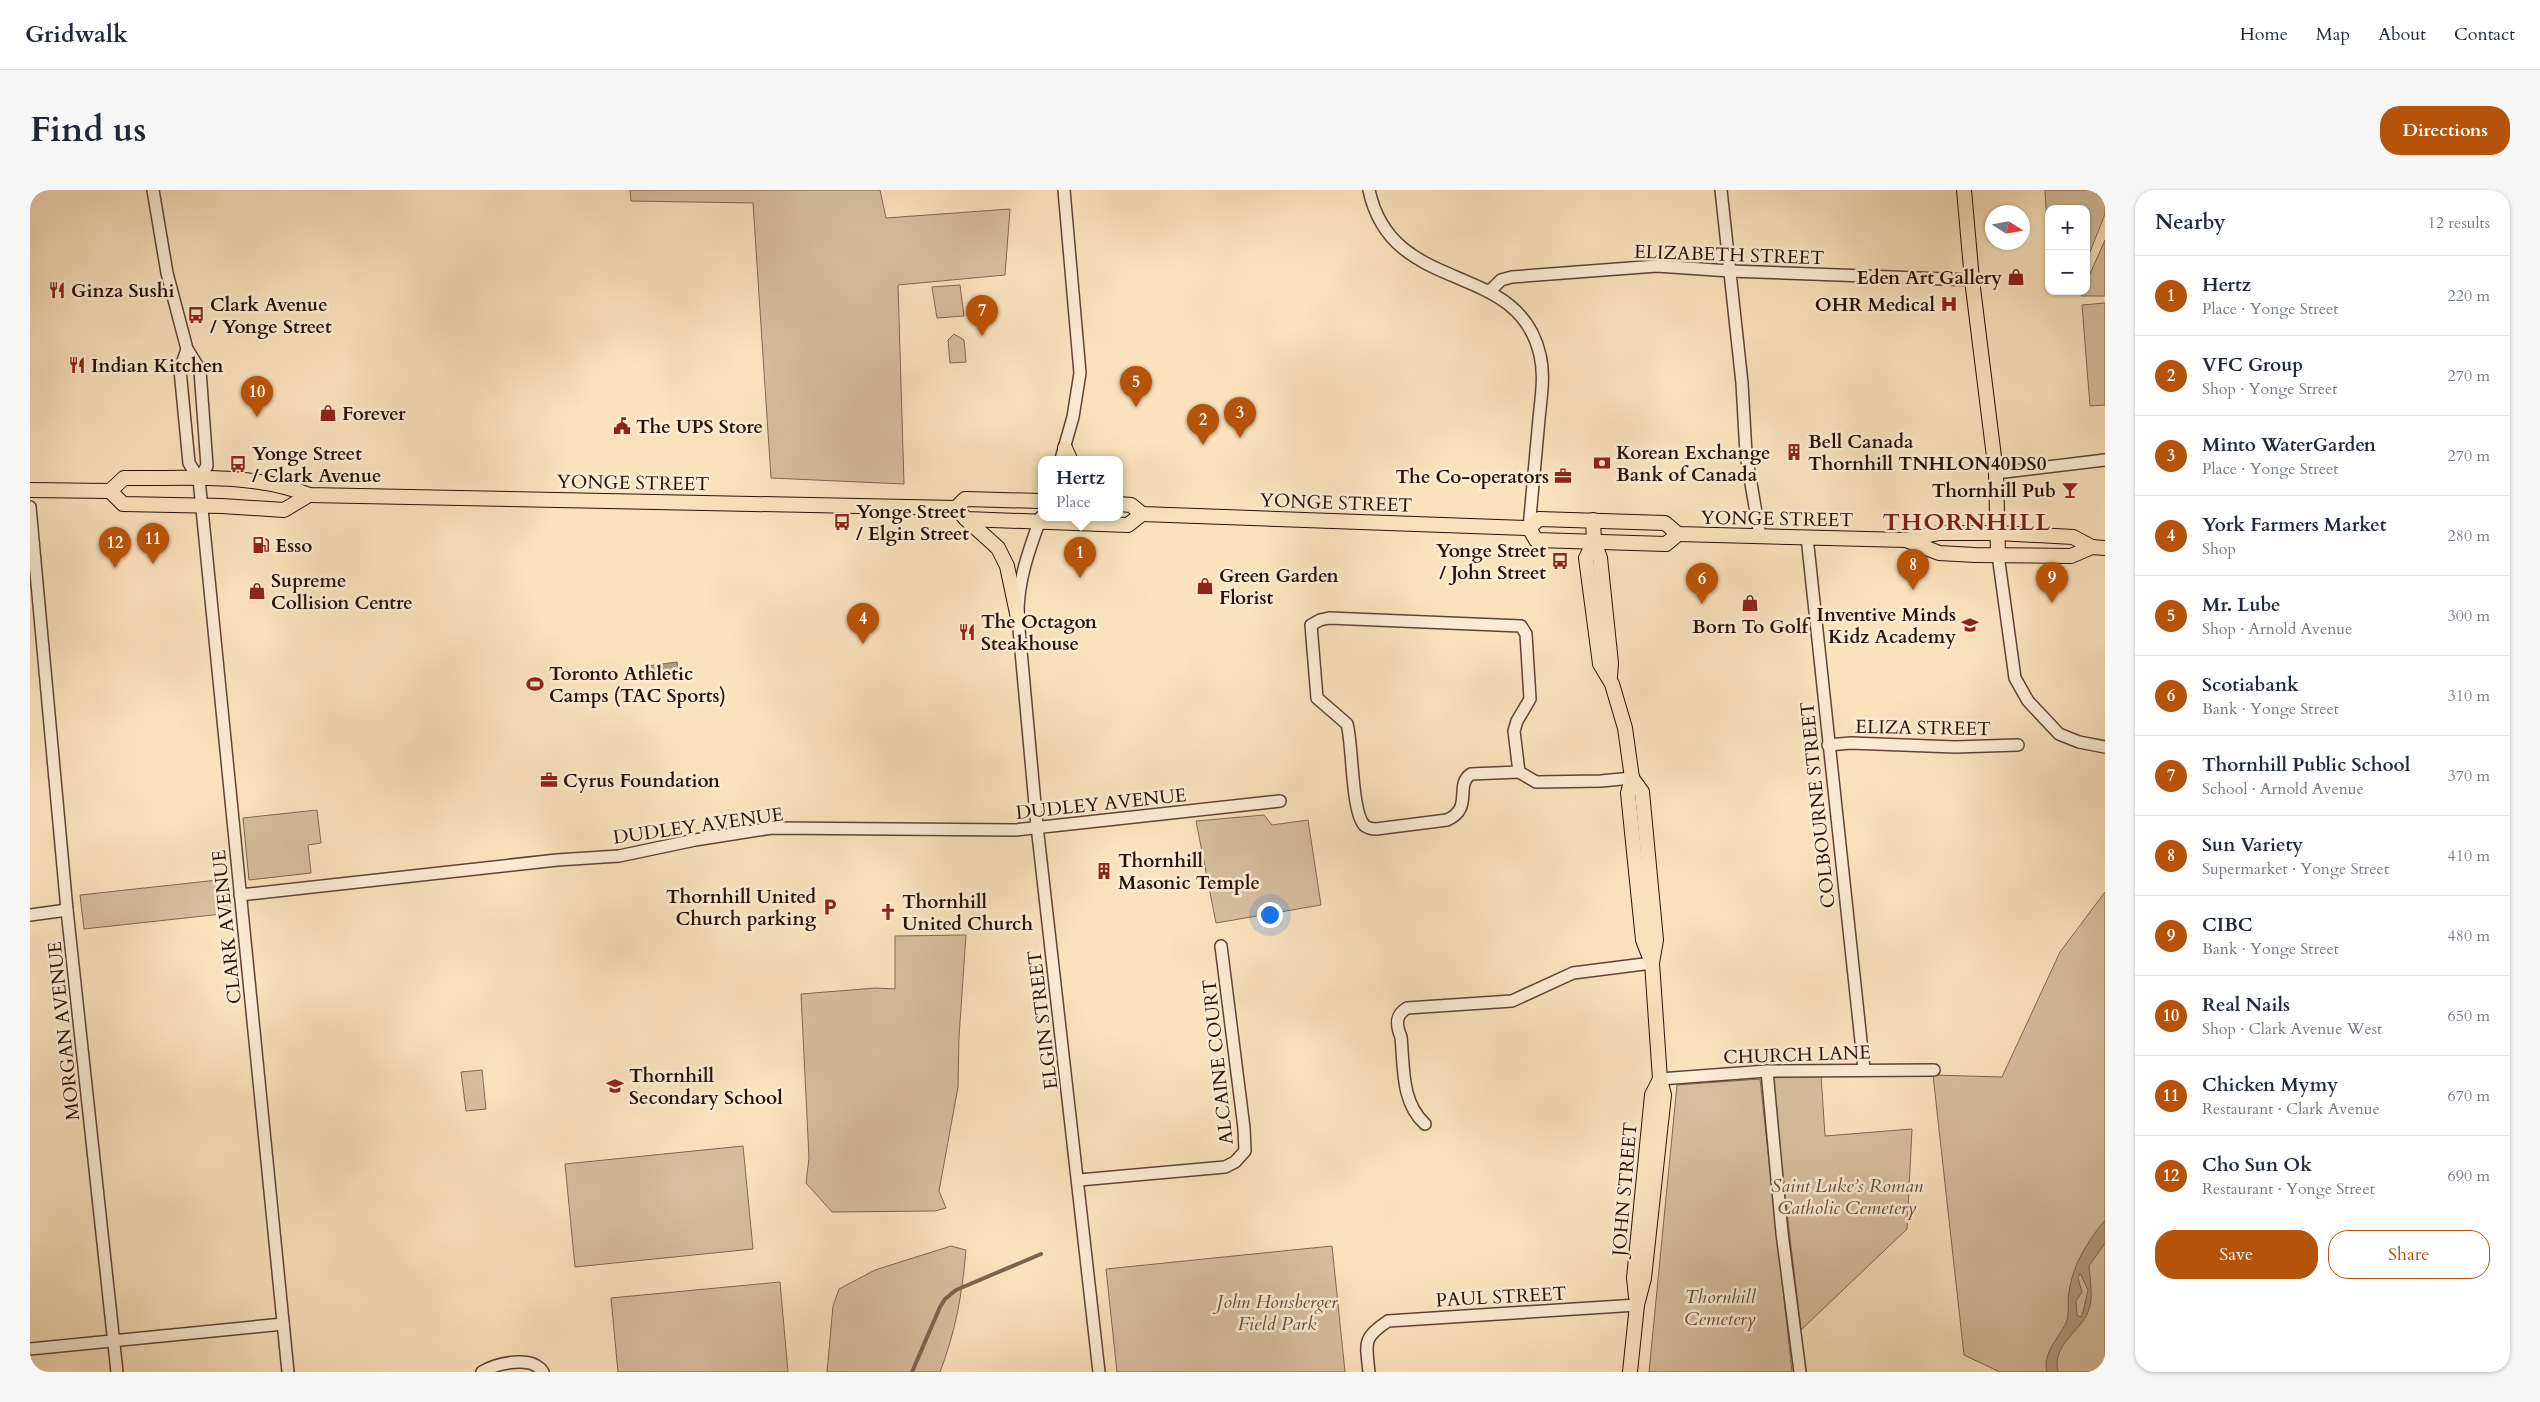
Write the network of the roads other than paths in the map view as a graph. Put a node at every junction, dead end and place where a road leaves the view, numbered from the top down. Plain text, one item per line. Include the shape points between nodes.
1 (153, 190) edge
2 (1064, 190) edge
3 (1369, 190) edge
4 (1721, 190) edge
5 (1964, 190) edge
6 (1730, 271) junction
7 (1972, 280) junction
8 (1490, 291) junction
9 (187, 349) junction
10 (1065, 456) edge
11 (2105, 460) edge
12 (1996, 474) junction
13 (200, 479) junction
14 (30, 490) edge
15 (110, 491) junction
16 (309, 496) junction
17 (1038, 501) edge
18 (1123, 504) edge
19 (201, 506) junction
20 (30, 507) edge
21 (956, 508) junction
22 (1142, 514) junction
23 (966, 519) junction
24 (1038, 520) edge
25 (1593, 520) junction
26 (1040, 521) edge
27 (1058, 521) edge
28 (1529, 528) junction
29 (1998, 533) junction
30 (1678, 534) junction
31 (1760, 536) junction
32 (1807, 537) junction
33 (1906, 540) junction
34 (1594, 542) junction
35 (2099, 548) edge
36 (1998, 555) junction
37 (1018, 618) junction
38 (1828, 745) junction
39 (2018, 745) dead end
40 (2105, 747) edge
41 (1519, 772) junction
42 (1632, 778) junction
43 (1280, 802) dead end
44 (1037, 826) junction
45 (240, 895) junction
46 (68, 910) junction
47 (30, 915) edge
48 (1221, 946) dead end
49 (1652, 963) junction
50 (1864, 1069) junction
51 (1934, 1070) dead end
52 (1767, 1072) junction
53 (1660, 1079) junction
54 (1425, 1124) dead end
55 (1079, 1180) junction
56 (1637, 1305) junction
57 (284, 1324) junction
58 (113, 1339) junction
59 (30, 1349) edge
60 (117, 1372) edge
61 (288, 1372) edge
62 (482, 1372) edge
63 (543, 1372) edge
64 (1099, 1372) edge
65 (1369, 1372) edge
66 (1630, 1372) edge
67 (1800, 1372) edge

1 - 9 street via 162,251
2 - 10 street via 1080,373
3 - 8 street via 1381,223 1407,253 1429,266
4 - 6 street
5 - 7 main road
6 - 7 street, ELIZABETH STREET
6 - 8 street, ELIZABETH STREET via 1657,266 1550,273 1501,280
6 - 31 street via 1746,454
7 - 12 main road
8 - 28 street via 1520,314 1532,332 1540,356 1542,391
9 - 13 street via 180,370 189,463
9 - 13 street via 200,370 207,466
11 - 12 street
12 - 29 main road
13 - 15 main road, YONGE STREET via 124,478
13 - 16 main road, YONGE STREET via 285,486
13 - 19 street, CLARK AVENUE
14 - 15 main road
15 - 19 main road via 123,504
16 - 19 main road via 284,510
16 - 21 main road, YONGE STREET
17 - 21 main road, YONGE STREET via 965,499
18 - 22 main road, YONGE STREET via 1130,505
19 - 45 street, CLARK AVENUE
20 - 46 street, MORGAN AVENUE
21 - 23 main road
22 - 27 main road, YONGE STREET via 1128,525
22 - 28 main road, YONGE STREET
23 - 24 main road, YONGE STREET
23 - 37 main road via 998,548 1007,566
25 - 28 main road, YONGE STREET via 1539,519
25 - 30 main road, YONGE STREET via 1665,523
25 - 34 main road, JOHN STREET
26 - 37 street, ELGIN STREET via 1018,591
28 - 34 main road, YONGE STREET via 1536,540
29 - 33 main road, YONGE STREET via 1939,533
29 - 35 main road, YONGE STREET via 2073,537
29 - 36 main road
30 - 31 main road, YONGE STREET
30 - 34 main road, YONGE STREET via 1666,544
31 - 32 main road, YONGE STREET
32 - 33 main road, YONGE STREET
32 - 38 street, COLBOURNE STREET
33 - 36 main road, YONGE STREET via 1939,553
34 - 42 main road, JOHN STREET via 1586,558 1600,664 1610,677 1625,728
35 - 36 main road, YONGE STREET via 2072,556
36 - 40 street via 2014,678 2028,701 2059,734
37 - 44 street, ELGIN STREET
38 - 39 street, ELIZA STREET
38 - 50 street, COLBOURNE STREET
41 - 41 street via 1514,731 1516,721 1530,699 1526,634 1521,626 1329,618 1311,626 1317,698 1347,724 1357,811 1364,825 1376,830 1447,820 1463,806 1467,776
41 - 42 street via 1536,782
42 - 49 main road, JOHN STREET via 1628,793 1643,940
43 - 44 street, DUDLEY AVENUE
44 - 45 street, DUDLEY AVENUE via 1015,830 772,828 619,856
44 - 55 street, ELGIN STREET
45 - 57 street, CLARK AVENUE
46 - 47 street
46 - 58 street, MORGAN AVENUE
48 - 55 street, ALCAINE COURT via 1245,1152 1226,1167
49 - 53 main road, JOHN STREET
49 - 54 street via 1573,973 1512,1000 1407,1008 1400,1012 1397,1027 1401,1037 1408,1103 1414,1115
50 - 51 street, CHURCH LANE
50 - 52 street, CHURCH LANE
52 - 53 street, CHURCH LANE
52 - 67 street via 1782,1233
53 - 56 main road, JOHN STREET via 1652,1095 1634,1278
55 - 64 street, ELGIN STREET
56 - 65 street, PAUL STREET via 1388,1321 1372,1332 1367,1346
56 - 66 main road, JOHN STREET
57 - 58 street
57 - 61 street, CLARK AVENUE
58 - 59 street
58 - 60 street, MORGAN AVENUE
62 - 63 street via 524,1362 539,1366

